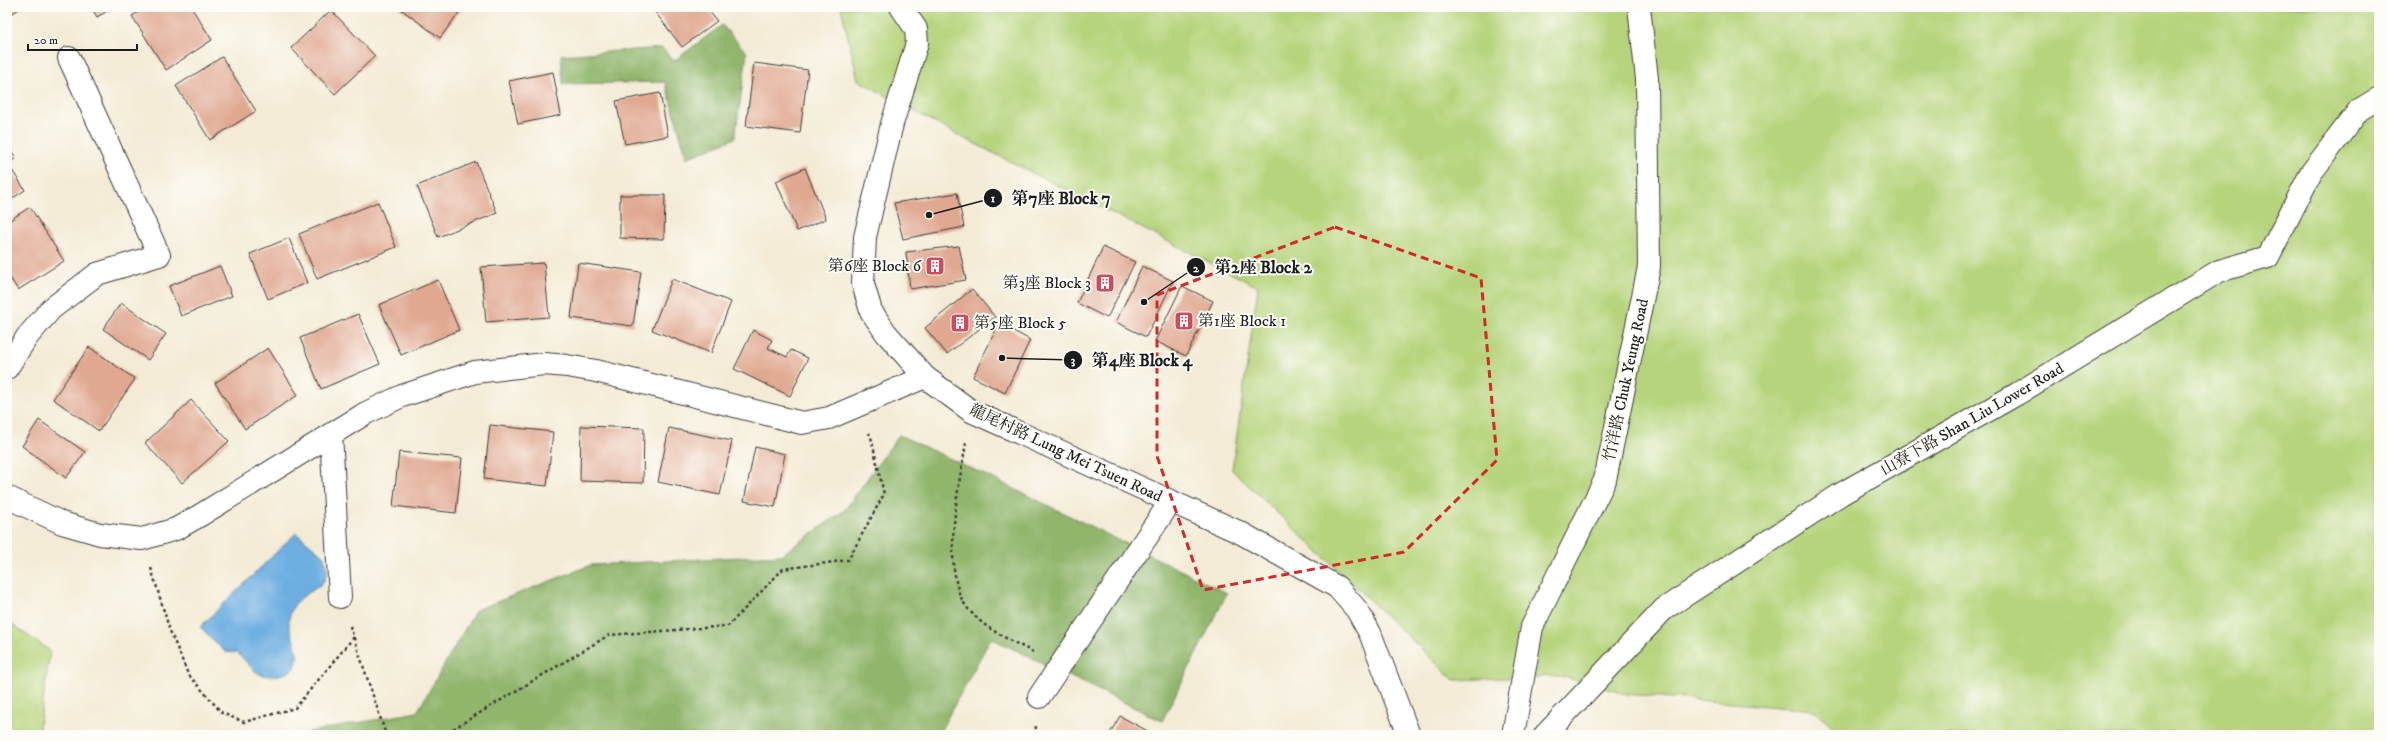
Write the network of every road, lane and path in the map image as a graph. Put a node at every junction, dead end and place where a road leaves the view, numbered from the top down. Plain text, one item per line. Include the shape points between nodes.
1 (901, 7) edge
2 (1639, 7) edge
3 (69, 58) dead end
4 (2379, 98) edge
5 (7, 368) edge
6 (925, 377) junction
7 (849, 409) junction
8 (971, 411) junction
9 (332, 434) junction
10 (7, 497) edge
11 (1171, 501) junction
12 (142, 539) junction
13 (340, 597) joint
14 (354, 637) junction
15 (1060, 666) junction
16 (1039, 697) dead end
17 (386, 735) edge
18 (444, 735) edge
19 (1409, 735) edge
20 (1513, 735) edge
21 (1545, 735) edge

1 - 6 street, 龍尾村路 Lung Mei Tsuen Road via 916,29 917,43 892,124 865,237 863,284 871,311 886,333
2 - 20 street, 竹洋路 Chuk Yeung Road via 1647,79 1649,267 1605,480 1532,627
3 - 5 street via 159,255 97,274 51,309 27,337
4 - 21 street, 山寮下路 Shan Liu Lower Road via 2359,110 2311,173 2268,257 2219,271 2017,394 1841,494 1664,609
6 - 7 street
6 - 8 street, 龍尾村路 Lung Mei Tsuen Road
7 - 9 street via 812,423 796,422 596,371 544,364 476,372 445,381 373,409
7 - 18 path via 871,437 884,494 848,560 783,569 728,626 609,635
8 - 11 street, 龍尾村路 Lung Mei Tsuen Road
8 - 15 path via 956,505 954,580 968,609 988,629
9 - 12 street via 182,526
9 - 13 street
10 - 12 street via 62,523 100,534
11 - 15 street
11 - 19 street, 龍尾村路 Lung Mei Tsuen Road via 1242,533 1337,587 1357,610 1370,633
12 - 14 path via 170,631 188,674 222,713 244,722 295,708
13 - 14 path
14 - 17 path
15 - 16 street

